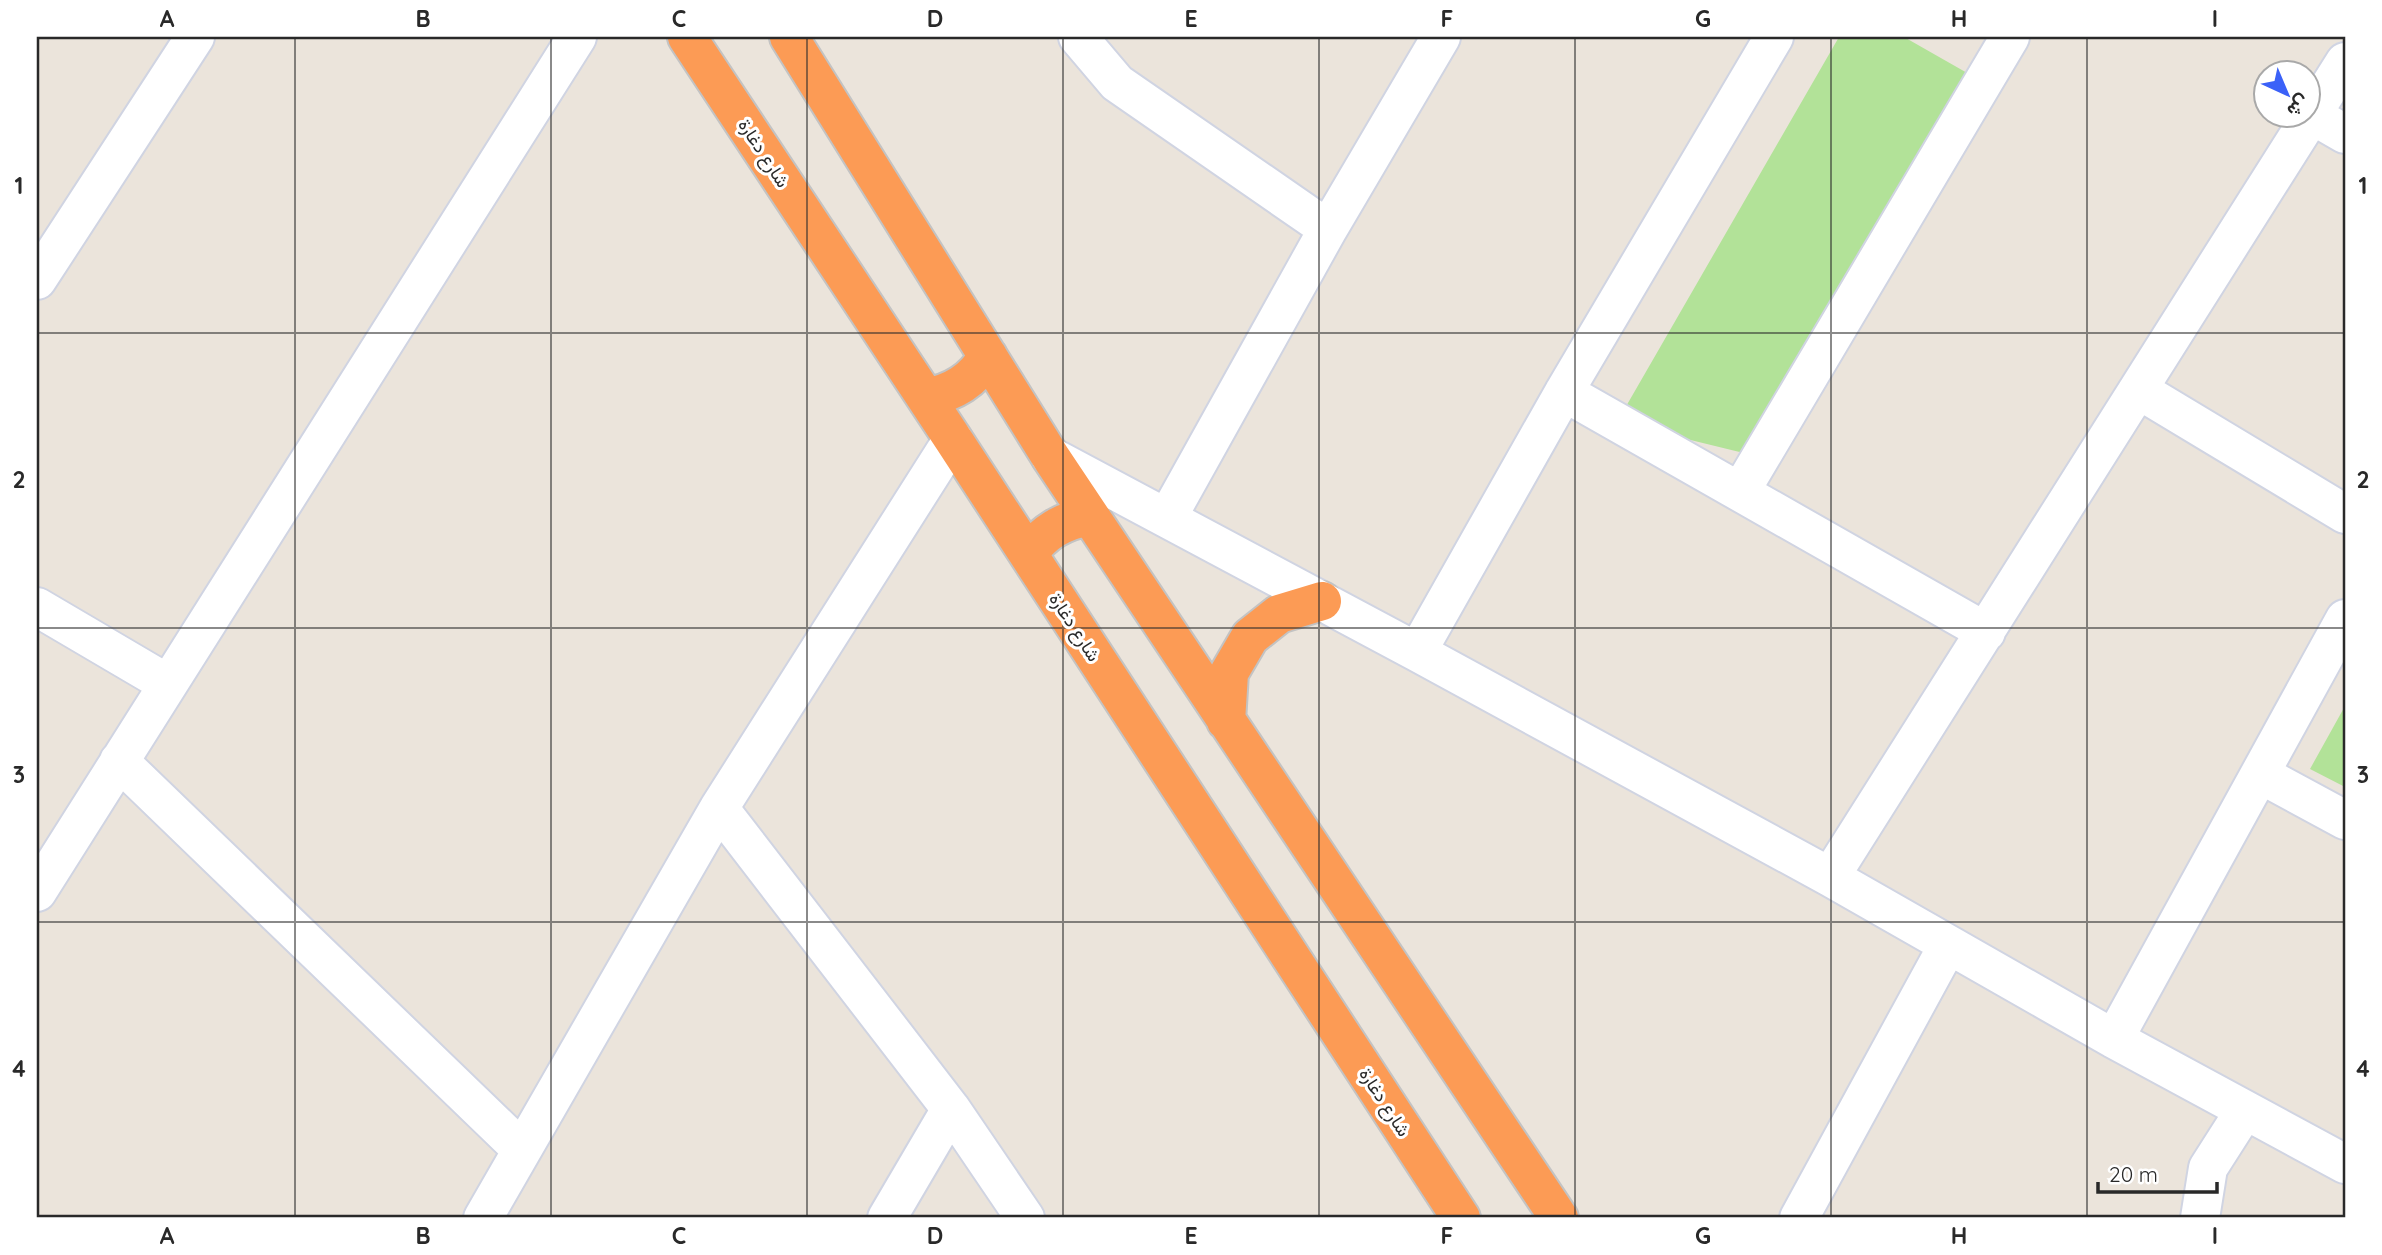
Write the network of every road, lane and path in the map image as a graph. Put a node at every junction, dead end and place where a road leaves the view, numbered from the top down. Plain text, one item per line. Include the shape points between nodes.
1 (195, 37) edge
2 (577, 37) edge
3 (687, 37) edge
4 (789, 37) edge
5 (1441, 37) edge
6 (1774, 37) edge
7 (1081, 39) edge
8 (2004, 39) edge
9 (2345, 62) edge
10 (2322, 99) edge
11 (2322, 121) edge
12 (2303, 130) edge
13 (2345, 134) edge
14 (1328, 229) junction
15 (37, 280) edge
16 (988, 356) junction
17 (2139, 390) junction
18 (1564, 392) junction
19 (926, 398) junction
20 (953, 439) junction
21 (1050, 456) junction
22 (1740, 492) junction
23 (2345, 514) edge
24 (1090, 516) junction
25 (1167, 518) junction
26 (1028, 554) junction
27 (1322, 601) junction
28 (37, 607) edge
29 (2345, 620) edge
30 (1986, 632) junction
31 (1417, 652) junction
32 (168, 684) junction
33 (1226, 720) junction
34 (119, 761) junction
35 (2260, 774) junction
36 (719, 808) junction
37 (2345, 820) edge
38 (1830, 877) junction
39 (37, 892) edge
40 (1948, 945) junction
41 (2114, 1040) junction
42 (951, 1109) junction
43 (2245, 1110) junction
44 (522, 1150) junction
45 (2345, 1164) edge
46 (482, 1218) edge
47 (887, 1218) edge
48 (1025, 1218) edge
49 (1461, 1218) edge
50 (1559, 1218) edge
51 (1798, 1218) edge
52 (2200, 1218) edge

1 - 15 street
2 - 32 street
3 - 19 highway, شارع دغارة
4 - 16 highway
5 - 14 street
6 - 18 street
7 - 14 street via 1117,83
8 - 22 street
9 - 10 street
11 - 13 street
12 - 17 street
14 - 25 street
16 - 19 highway via 963,385
16 - 21 highway
17 - 23 street
17 - 30 street
18 - 22 street
18 - 31 street
19 - 20 highway, شارع دغارة
20 - 26 highway, شارع دغارة
20 - 36 street
21 - 24 highway
21 - 25 street
22 - 30 street
24 - 26 highway via 1055,526
24 - 33 highway
25 - 27 street
26 - 49 highway, شارع دغارة
27 - 31 street
27 - 33 highway via 1279,614 1250,637 1229,673
28 - 32 street
29 - 35 street
30 - 38 street
31 - 38 street
32 - 34 street
33 - 50 highway
34 - 39 street
34 - 44 street
35 - 37 street
35 - 41 street
36 - 42 street
36 - 44 street
38 - 40 street
40 - 41 street
40 - 51 street
41 - 43 street
42 - 47 street
42 - 48 street
43 - 45 street
43 - 52 street via 2208,1168
44 - 46 street

